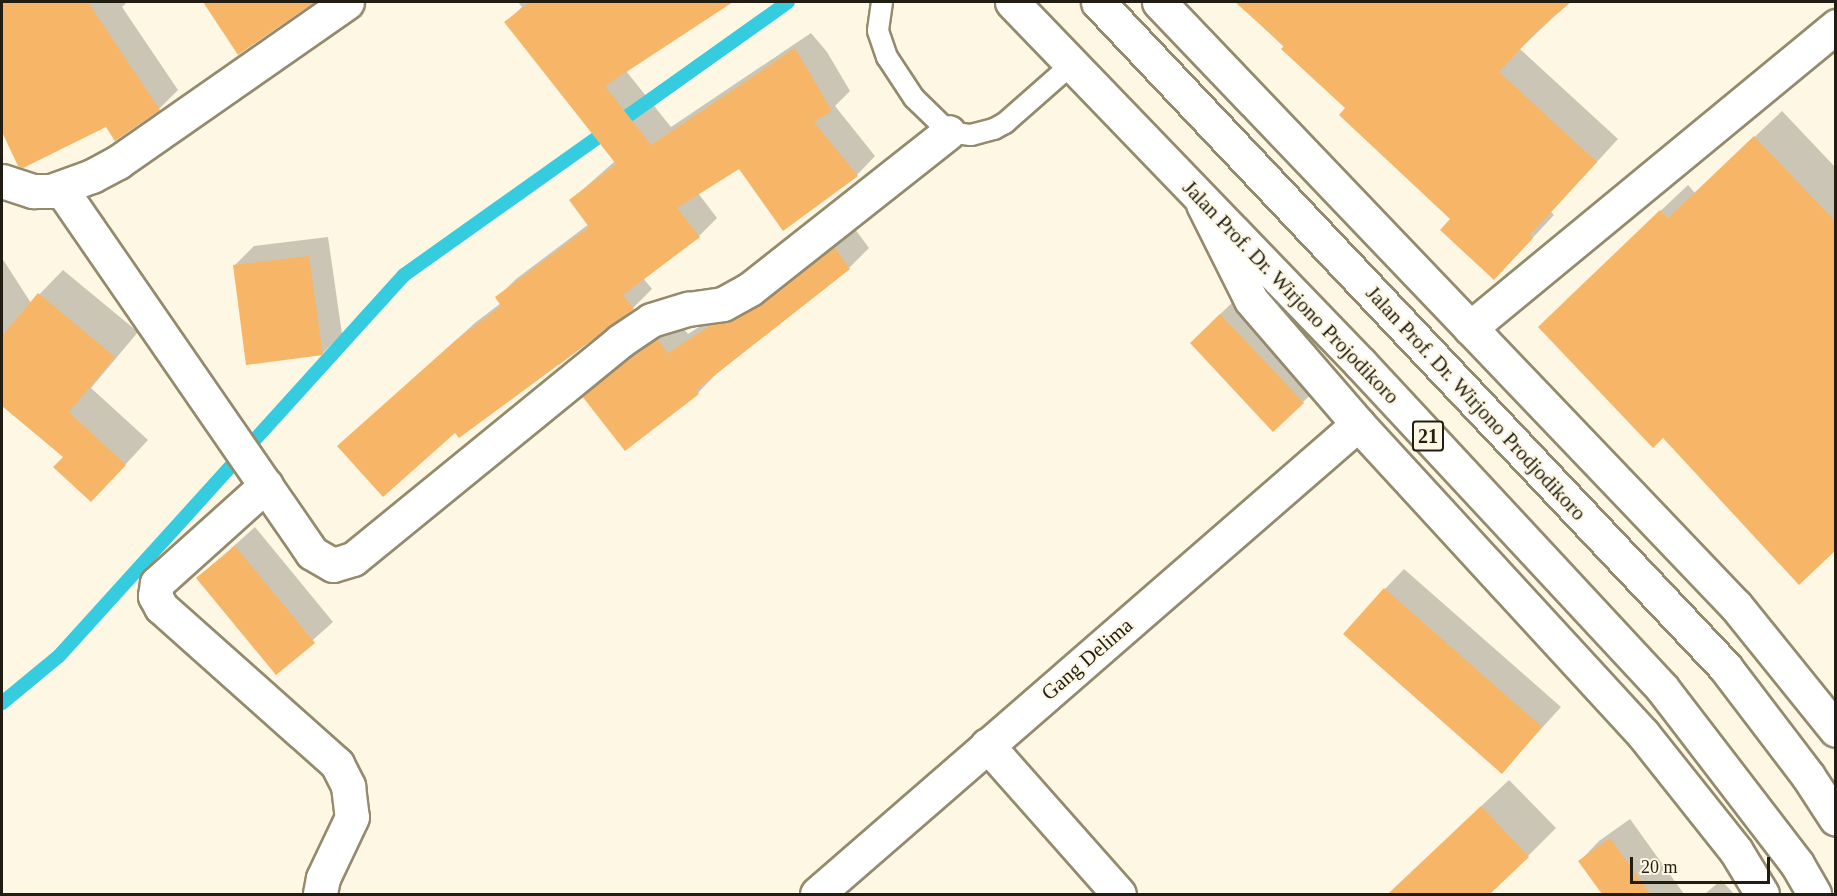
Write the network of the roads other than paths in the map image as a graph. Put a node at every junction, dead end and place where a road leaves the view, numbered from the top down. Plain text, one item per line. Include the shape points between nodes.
1 (348, 2) edge
2 (882, 2) edge
3 (1012, 2) edge
4 (1098, 2) edge
5 (1160, 2) edge
6 (1836, 26) edge
7 (1072, 64) junction
8 (949, 132) junction
9 (2, 181) edge
10 (61, 189) junction
11 (1198, 195) junction
12 (1470, 328) junction
13 (1358, 424) junction
14 (264, 484) junction
15 (1836, 730) edge
16 (987, 745) junction
17 (1836, 819) edge
18 (320, 894) edge
19 (817, 894) edge
20 (1119, 894) edge
21 (1762, 894) edge
22 (1814, 894) edge

1 - 10 main road via 118,162
2 - 8 lane via 878,31 887,57 914,98
3 - 7 main road, Jalan Prof. Dr. Wirjono Projodikoro / 21
4 - 17 main road, Jalan Prof. Dr. Wirjono Prodjodikoro via 1725,667
5 - 12 main road
6 - 12 main road
7 - 8 lane via 1005,123 971,135
7 - 11 main road, Jalan Prof. Dr. Wirjono Projodikoro / 21
8 - 14 main road via 750,289 723,304 651,320 620,341 353,559 333,565 312,553
9 - 10 main road via 33,191
10 - 14 main road
11 - 13 main road via 1251,300
11 - 22 main road, Jalan Prof. Dr. Wirjono Projodikoro / 21 via 1662,688 1797,864
12 - 15 main road via 1736,606
13 - 16 main road, Gang Delima
13 - 21 main road via 1643,734 1736,851
14 - 18 main road via 157,583 155,596 161,607 337,765 348,786 352,817 322,878
16 - 19 main road, Gang Delima
16 - 20 main road

